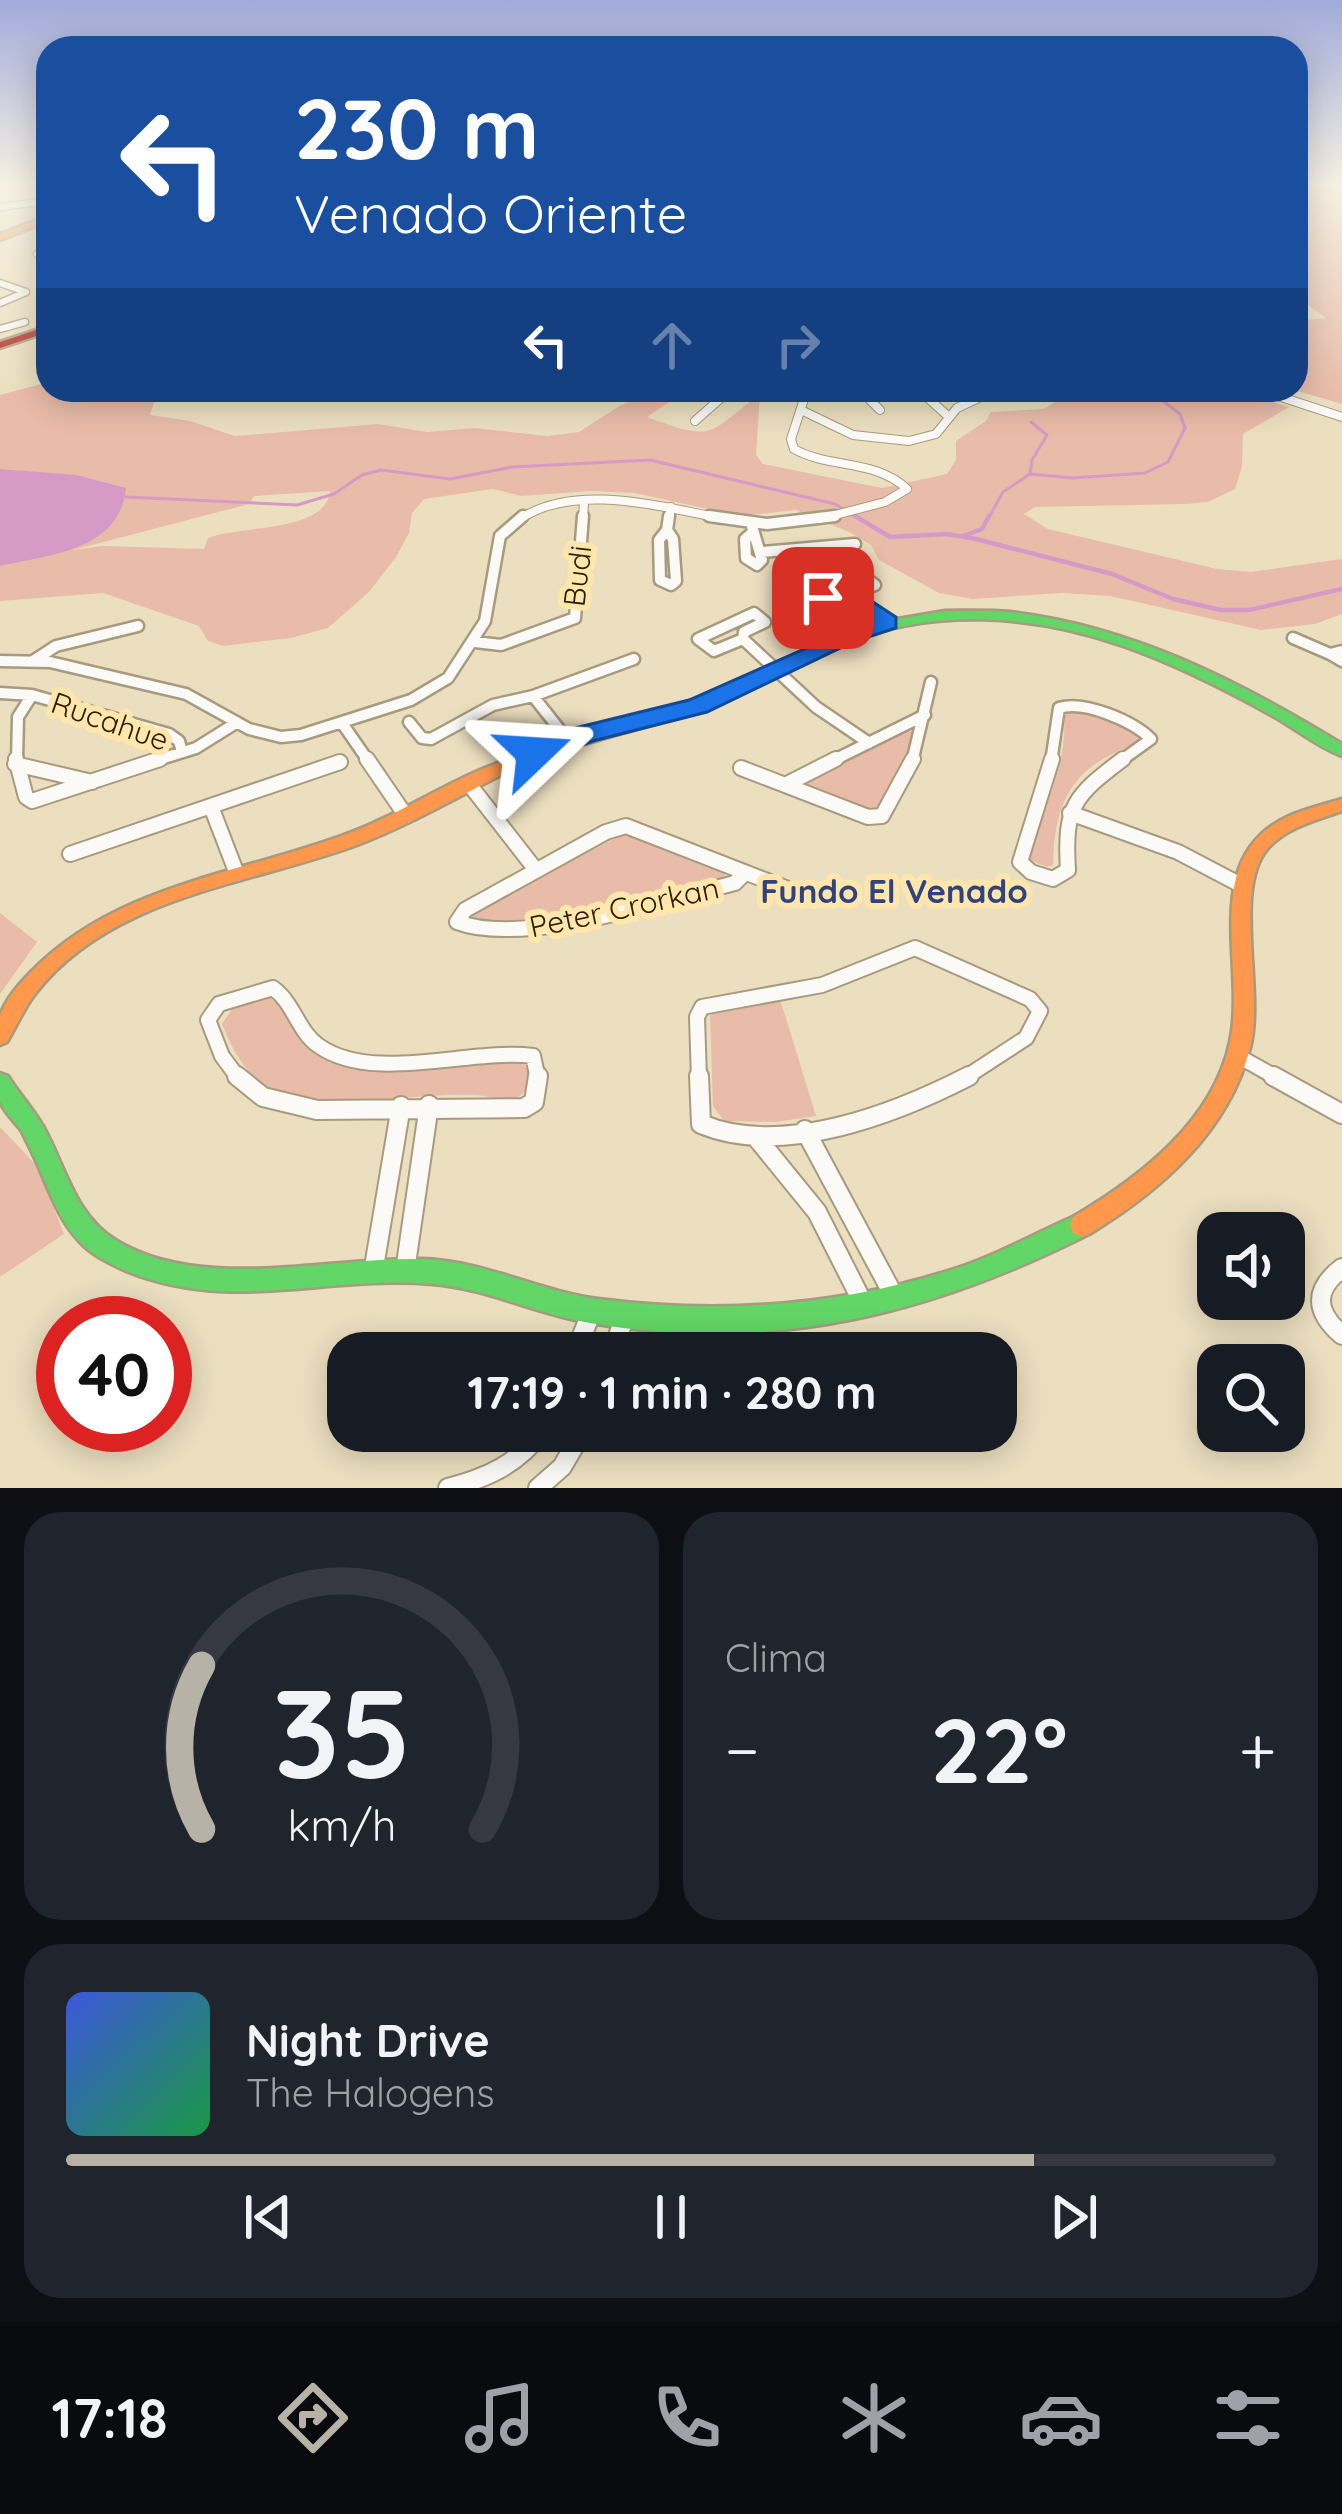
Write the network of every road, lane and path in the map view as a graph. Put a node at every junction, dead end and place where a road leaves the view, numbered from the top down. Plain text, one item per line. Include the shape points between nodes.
1 (0, 283) edge
2 (0, 303) edge
3 (25, 322) dead end
4 (0, 329) edge
5 (36, 333) edge
6 (0, 345) edge
7 (1308, 400) edge
8 (716, 402) edge
9 (803, 402) edge
10 (872, 402) edge
11 (931, 402) edge
12 (970, 402) edge
13 (1302, 402) edge
14 (801, 410) junction
15 (880, 410) dead end
16 (1342, 413) edge
17 (949, 417) junction
18 (694, 421) dead end
19 (584, 502) junction
20 (671, 507) junction
21 (752, 528) junction
22 (855, 544) dead end
23 (669, 590) dead end
24 (850, 594) dead end
25 (887, 622) junction
26 (138, 626) dead end
27 (1293, 638) dead end
28 (743, 639) junction
29 (476, 643) junction
30 (1338, 655) edge
31 (634, 659) dead end
32 (0, 661) edge
33 (32, 661) junction
34 (777, 671) junction
35 (931, 682) dead end
36 (0, 693) edge
37 (32, 695) junction
38 (533, 697) junction
39 (926, 716) junction
40 (409, 722) dead end
41 (236, 723) junction
42 (343, 723) junction
43 (567, 740) junction
44 (869, 742) junction
45 (1342, 751) edge
46 (182, 752) junction
47 (340, 762) dead end
48 (16, 764) junction
49 (741, 768) dead end
50 (93, 782) junction
51 (470, 784) junction
52 (785, 785) junction
53 (1340, 806) edge
54 (212, 809) junction
55 (1070, 813) junction
56 (406, 816) junction
57 (70, 854) dead end
58 (536, 870) junction
59 (237, 874) junction
60 (743, 875) junction
61 (1239, 884) junction
62 (806, 896) dead end
63 (0, 1036) edge
64 (1238, 1057) junction
65 (0, 1083) edge
66 (429, 1105) junction
67 (401, 1106) junction
68 (1342, 1114) edge
69 (805, 1130) junction
70 (756, 1137) junction
71 (1342, 1268) edge
72 (405, 1270) junction
73 (373, 1273) junction
74 (894, 1296) junction
75 (863, 1303) junction
76 (592, 1311) junction
77 (626, 1316) junction
78 (584, 1332) edge
79 (620, 1332) edge
80 (1342, 1335) edge
81 (525, 1452) edge
82 (571, 1452) edge
83 (448, 1488) edge
84 (538, 1488) edge

1 - 2 street via 26,292
3 - 4 street
5 - 6 street
7 - 16 street
8 - 18 street
9 - 14 street
10 - 15 street
11 - 17 street
12 - 17 street
13 - 16 street
14 - 17 street via 853,435 896,441 936,434
14 - 21 street via 790,441 796,452 907,489 850,514
19 - 20 street
19 - 29 street via 531,514 502,532
19 - 29 street, Budi via 575,618 504,644
20 - 21 street
20 - 23 street via 659,540 660,580
21 - 22 street via 748,563 762,562 761,552
24 - 25 street
25 - 34 street
25 - 45 street via 996,618 1133,647 1239,688
26 - 33 street via 56,646
27 - 30 street
28 - 28 street via 713,651 697,638 761,615 765,622
28 - 34 street
29 - 42 street via 429,692
31 - 38 street
32 - 33 street
33 - 41 street via 186,694
34 - 43 street via 698,706
34 - 44 street
35 - 39 street
36 - 37 street, Rucahue
37 - 46 street, Rucahue via 169,734
37 - 48 street, Rucahue via 20,709
38 - 40 street via 484,708 431,739
38 - 43 street
39 - 44 street
39 - 52 street via 913,761 882,816
41 - 42 street via 281,737
41 - 46 street, Rucahue
42 - 56 street
43 - 51 street
44 - 52 street
46 - 50 street, Rucahue
47 - 54 street
48 - 50 street
48 - 50 street, Rucahue via 32,801
49 - 52 street
51 - 56 street
51 - 58 street, Peter Crorkan
53 - 61 street via 1268,839
54 - 57 street
54 - 59 street
55 - 55 street via 1080,791 1147,746 1148,734 1102,712 1060,705 1058,743 1021,849 1030,872 1065,876
55 - 61 street
56 - 59 street
58 - 60 street, Peter Crorkan via 632,826
58 - 60 street, Peter Crorkan via 457,922 472,931 550,925
59 - 63 street via 149,901 68,950 28,986
60 - 62 street, Peter Crorkan
61 - 64 street via 1245,1011
64 - 68 street
64 - 74 street via 1196,1131 1105,1211 1036,1250
65 - 73 street via 34,1133 67,1212 118,1256 238,1283
66 - 67 street
66 - 67 street via 530,1106 537,1060 508,1052 351,1060 312,1040 273,988 211,1011 208,1025 224,1055 264,1099 323,1113
66 - 72 street
67 - 73 street
69 - 70 street
69 - 70 street via 908,1103 978,1073 1031,1035 1040,1011 1021,994 915,948 822,985 708,1004 697,1017 698,1117 719,1137
69 - 74 street
70 - 75 street via 817,1211
71 - 80 street via 1317,1297 1321,1316
72 - 73 street
72 - 76 street via 469,1276
74 - 75 street
75 - 77 street via 750,1319
76 - 77 street
76 - 78 street
77 - 79 street
81 - 83 street via 501,1472
82 - 84 street

